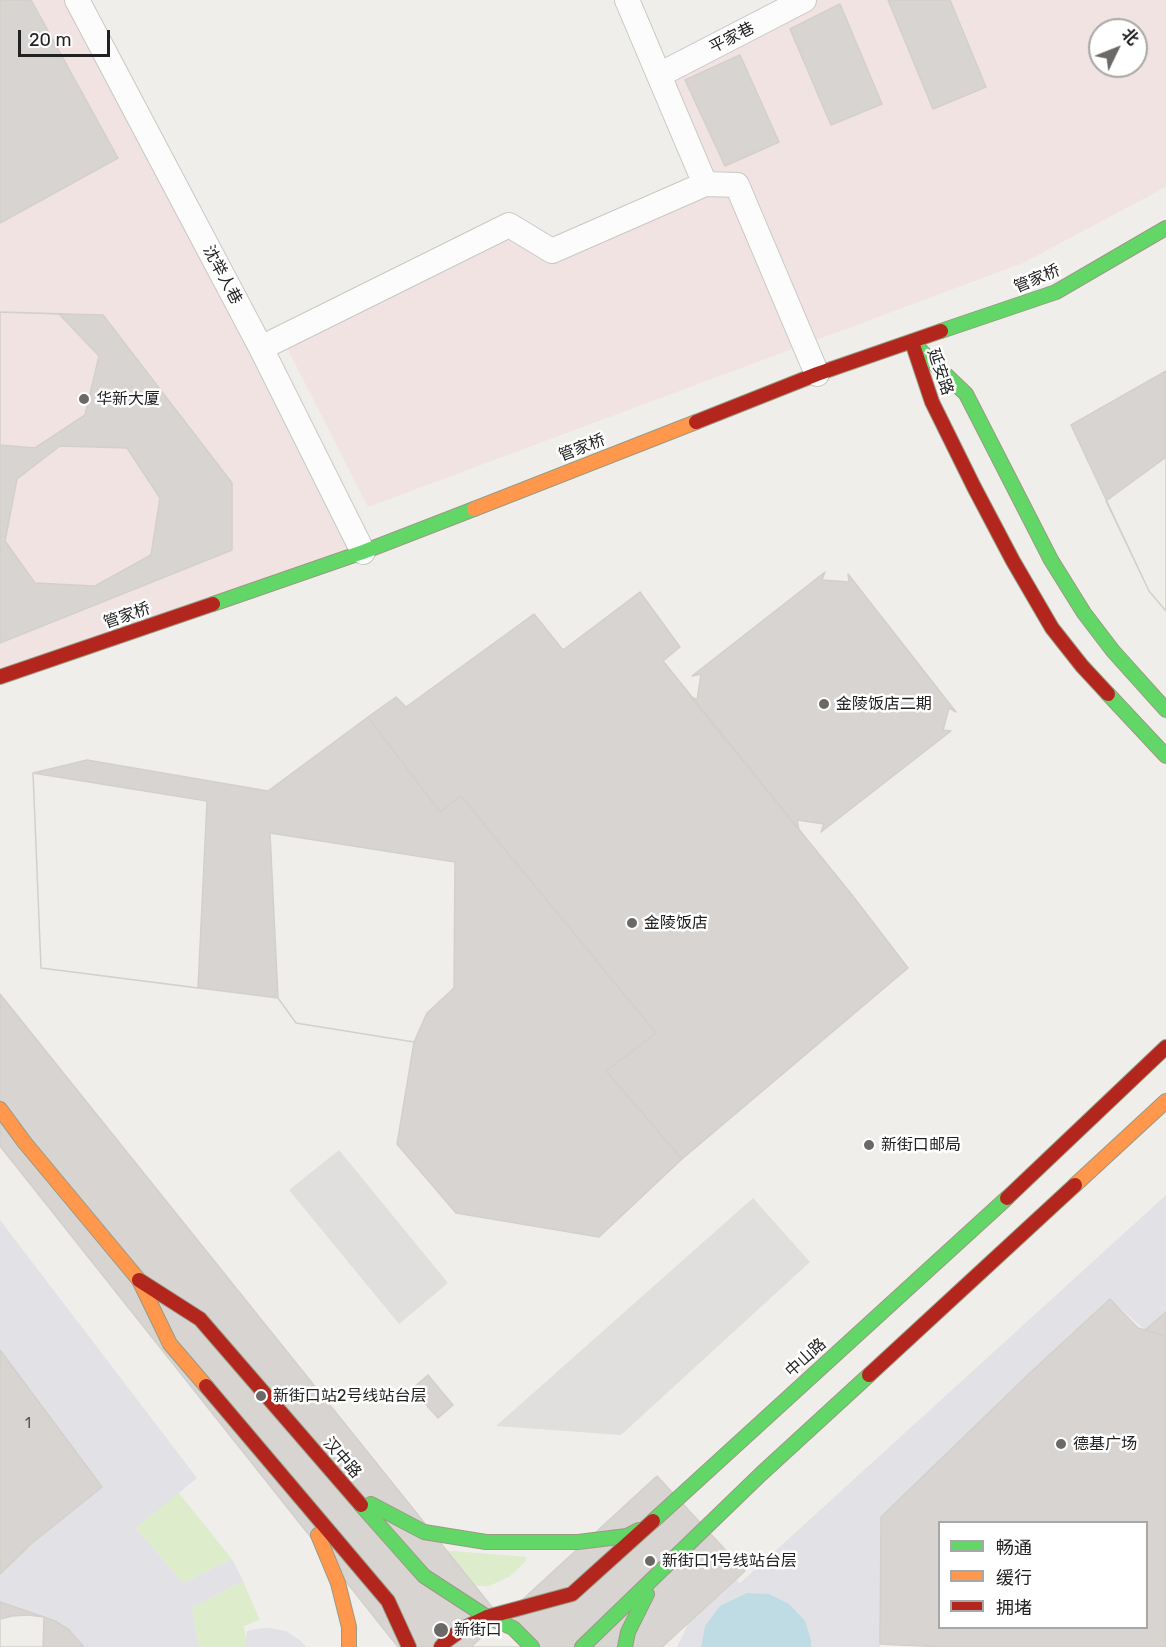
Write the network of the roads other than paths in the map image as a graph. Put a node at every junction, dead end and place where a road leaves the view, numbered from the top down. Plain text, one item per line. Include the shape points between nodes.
1 (77, 0) edge
2 (627, 0) edge
3 (804, 0) edge
4 (659, 75) junction
5 (705, 184) junction
6 (1166, 228) edge
7 (912, 342) junction
8 (261, 348) junction
9 (817, 374) junction
10 (363, 552) junction
11 (0, 677) edge
12 (1166, 710) edge
13 (1166, 756) edge
14 (1166, 1047) edge
15 (1166, 1101) edge
16 (0, 1109) edge
17 (139, 1281) junction
18 (336, 1477) junction
19 (308, 1508) junction
20 (646, 1526) junction
21 (675, 1557) junction
22 (487, 1617) junction
23 (531, 1646) edge
24 (349, 1647) edge
25 (409, 1647) edge
26 (441, 1647) edge
27 (582, 1647) edge
28 (625, 1647) edge

1 - 8 street, 沈举人巷
2 - 4 street
3 - 4 street, 平家巷
4 - 5 street
5 - 8 street via 552,250 509,225
5 - 9 street via 737,185
6 - 7 main road, 管家桥 via 1056,292
7 - 9 main road, 管家桥
7 - 12 main road, 延安路 via 966,394 1024,510 1084,613
7 - 13 main road, 延安路 via 932,402 953,445 1052,628
8 - 10 street, 沈举人巷
9 - 10 main road, 管家桥
10 - 11 main road, 管家桥
14 - 20 main road, 中山路 via 1018,1188
15 - 21 main road
16 - 17 main road, 汉中路
17 - 18 main road, 汉中路 via 200,1319
17 - 19 main road, 汉中路 via 171,1344
18 - 20 main road via 395,1518 424,1532 449,1537 486,1542 578,1542 627,1536
18 - 22 main road, 汉中路 via 424,1576
19 - 24 main road via 338,1583 349,1627
19 - 25 main road, 汉中路 via 388,1601
20 - 22 main road, 中山路 via 572,1594
21 - 27 main road
21 - 28 main road via 640,1606
22 - 23 main road, 汉中路 via 513,1629
22 - 26 main road, 中山路 via 464,1628

